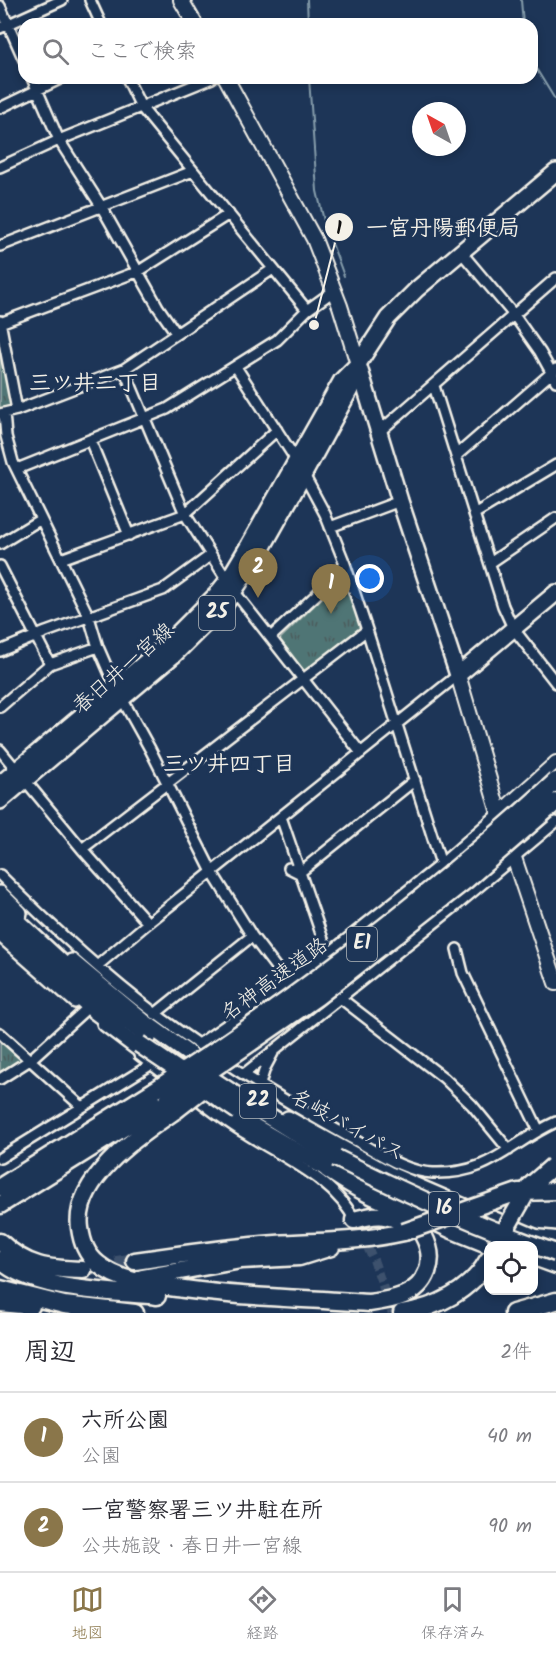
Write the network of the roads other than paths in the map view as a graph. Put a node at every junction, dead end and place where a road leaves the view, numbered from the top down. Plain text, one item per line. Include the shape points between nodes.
1 (62, 0) edge
2 (90, 0) edge
3 (181, 0) edge
4 (0, 6) edge
5 (22, 18) edge
6 (98, 18) edge
7 (192, 18) edge
8 (18, 20) edge
9 (4, 26) edge
10 (18, 50) edge
11 (35, 84) edge
12 (48, 84) edge
13 (130, 84) edge
14 (197, 84) edge
15 (229, 84) edge
16 (37, 89) junction
17 (141, 107) junction
18 (0, 108) edge
19 (59, 140) junction
20 (0, 167) edge
21 (193, 171) junction
22 (556, 172) edge
23 (100, 206) junction
24 (230, 214) junction
25 (0, 246) edge
26 (461, 252) junction
27 (273, 269) junction
28 (138, 271) junction
29 (556, 278) edge
30 (335, 290) junction
31 (307, 310) junction
32 (514, 315) junction
33 (0, 322) edge
34 (176, 333) junction
35 (358, 364) junction
36 (236, 368) junction
37 (124, 369) junction
38 (554, 374) edge
39 (434, 386) junction
40 (17, 410) junction
41 (2, 414) edge
42 (145, 419) junction
43 (277, 430) junction
44 (379, 432) junction
45 (90, 440) junction
46 (456, 455) junction
47 (556, 465) edge
48 (300, 467) junction
49 (17, 469) junction
50 (400, 501) junction
51 (185, 514) junction
52 (474, 514) junction
53 (556, 518) edge
54 (41, 519) junction
55 (330, 527) junction
56 (129, 536) junction
57 (0, 544) edge
58 (211, 555) junction
59 (61, 559) junction
60 (490, 563) junction
61 (345, 564) junction
62 (0, 566) edge
63 (231, 585) junction
64 (556, 593) edge
65 (89, 617) junction
66 (513, 628) junction
67 (367, 630) junction
68 (272, 636) junction
69 (36, 637) junction
70 (98, 647) junction
71 (0, 651) edge
72 (50, 664) junction
73 (458, 675) junction
74 (304, 678) junction
75 (556, 683) edge
76 (119, 692) junction
77 (0, 707) edge
78 (397, 725) junction
79 (0, 750) edge
80 (361, 753) junction
81 (556, 762) edge
82 (20, 776) junction
83 (415, 780) junction
84 (556, 781) edge
85 (167, 783) junction
86 (0, 784) edge
87 (0, 801) edge
88 (556, 802) edge
89 (499, 813) junction
90 (281, 817) junction
91 (556, 822) edge
92 (82, 849) junction
93 (516, 857) junction
94 (441, 864) junction
95 (289, 868) dead end
96 (212, 872) junction
97 (299, 873) junction
98 (0, 876) edge
99 (0, 894) edge
100 (0, 906) edge
101 (148, 923) junction
102 (0, 925) edge
103 (252, 936) junction
104 (0, 937) edge
105 (457, 949) dead end
106 (328, 954) junction
107 (97, 966) junction
108 (287, 982) junction
109 (556, 983) edge
110 (339, 998) junction
111 (84, 1011) junction
112 (155, 1014) junction
113 (0, 1034) edge
114 (199, 1044) junction
115 (275, 1050) junction
116 (30, 1060) junction
117 (152, 1064) junction
118 (244, 1074) junction
119 (0, 1079) edge
120 (260, 1084) junction
121 (166, 1100) junction
122 (81, 1106) junction
123 (556, 1122) edge
124 (92, 1131) junction
125 (539, 1131) junction
126 (509, 1150) junction
127 (0, 1158) edge
128 (555, 1168) edge
129 (327, 1169) junction
130 (0, 1178) edge
131 (0, 1187) edge
132 (556, 1191) edge
133 (0, 1205) edge
134 (355, 1221) joint
135 (424, 1236) junction
136 (535, 1238) joint
137 (495, 1241) edge
138 (498, 1241) edge
139 (507, 1241) edge
140 (0, 1242) edge
141 (348, 1242) junction
142 (484, 1242) edge
143 (556, 1242) edge
144 (556, 1253) edge
145 (0, 1260) edge
146 (538, 1260) edge
147 (538, 1261) edge
148 (135, 1262) tunnel mouth
149 (556, 1265) edge
150 (83, 1270) tunnel mouth
151 (556, 1270) edge
152 (484, 1271) edge
153 (484, 1274) edge
154 (129, 1279) junction
155 (0, 1289) edge
156 (226, 1295) junction
157 (309, 1301) junction
158 (555, 1301) edge
159 (0, 1303) edge
160 (64, 1305) junction
161 (135, 1313) edge
162 (372, 1313) edge
163 (402, 1313) edge
164 (443, 1313) edge
165 (513, 1313) edge

1 - 5 street
2 - 6 street
3 - 7 main road
4 - 9 street
8 - 9 street
9 - 10 street
11 - 16 street
12 - 16 street
13 - 17 street
14 - 17 street
15 - 30 main road via 314,238
16 - 18 street
16 - 19 street
17 - 19 street
17 - 21 street
19 - 20 street
19 - 23 street
21 - 23 street
21 - 24 street
22 - 26 main road, 春日井一宮線 / 25
23 - 25 street
23 - 28 street
24 - 27 street
24 - 28 street
26 - 32 street
26 - 35 main road, 春日井一宮線 / 25 via 388,318
27 - 31 street
27 - 34 street
28 - 33 street
28 - 34 street
29 - 32 street
30 - 31 street
30 - 35 main road
31 - 36 street via 277,340
32 - 38 street
32 - 39 street
33 - 40 street
34 - 37 street
35 - 44 main road
35 - 48 main road, 春日井一宮線 / 25 via 342,380
36 - 42 street
36 - 43 street
37 - 40 street
37 - 42 street
38 - 46 street
39 - 44 street
39 - 46 street
40 - 41 street
41 - 49 street
42 - 45 street
42 - 51 street
43 - 48 street
43 - 51 street
44 - 50 main road
45 - 49 street
45 - 56 street
46 - 52 street
47 - 52 street
48 - 55 street
48 - 63 main road, 春日井一宮線 / 25
49 - 54 street
50 - 55 street
50 - 73 main road
51 - 56 street
51 - 58 street
52 - 60 street
53 - 60 street
54 - 57 street
54 - 59 street
55 - 61 street
56 - 59 street
58 - 63 street
58 - 65 street via 163,591
59 - 65 street
60 - 66 street
61 - 67 street
61 - 68 street
62 - 69 street
63 - 68 street
63 - 76 main road, 春日井一宮線 / 25
64 - 66 main road
65 - 69 street
65 - 70 street
66 - 73 main road
66 - 75 street
67 - 74 street
67 - 78 street
68 - 74 street
69 - 71 street
69 - 72 street
70 - 72 street
70 - 76 street
72 - 77 street
73 - 78 street
73 - 89 main road
74 - 80 street
74 - 85 street
76 - 82 main road, 春日井一宮線 / 25
76 - 85 street
78 - 80 street
78 - 83 street
79 - 82 street
80 - 90 street
81 - 89 street
82 - 86 main road, 春日井一宮線 / 25
82 - 87 main road, 春日井一宮線 / 25
82 - 92 street
83 - 94 street
83 - 97 street
84 - 121 highway, 名神高速道路 / E1, bridge via 409,907 220,1049
85 - 92 street
85 - 96 street
88 - 121 highway, 名神高速道路 / E1, bridge via 465,881 317,997 308,1009
89 - 93 main road
89 - 94 street
90 - 96 street
90 - 97 street
91 - 93 street
92 - 101 street
93 - 109 main road
93 - 110 street
94 - 106 street
95 - 97 street
96 - 101 street
96 - 103 street
97 - 106 street
98 - 107 street
99 - 136 main road, 名岐バイパス / 22 via 76,966 142,1021 242,1091 390,1175
100 - 144 highway, 16, bridge via 109,1007 243,1100 336,1158 388,1184
101 - 107 street
102 - 129 main road, 22 via 108,1026 227,1111
102 - 137 highway, 16, bridge via 94,1010 220,1100 382,1194
103 - 108 street
103 - 112 street
104 - 111 street
105 - 125 street via 463,973
106 - 108 street
107 - 112 street
108 - 114 street
110 - 115 street
110 - 126 street via 444,1078
111 - 116 street
111 - 117 street
112 - 114 street
113 - 116 street
114 - 118 street
115 - 118 street
115 - 120 street
116 - 119 street
116 - 122 street
117 - 122 street
117 - 134 street via 216,1114 321,1181
118 - 120 street
120 - 126 street via 306,1114 411,1169 431,1173 472,1169
121 - 124 highway, 名神高速道路 / E1
121 - 133 highway, 名神高速道路 / E1
121 - 154 highway via 91,1185 79,1222 86,1251 97,1263
122 - 127 street
123 - 125 street
124 - 130 highway via 66,1139
124 - 131 highway, 名神高速道路 / E1
125 - 126 street
128 - 138 highway, bridge via 530,1186
128 - 139 highway, bridge
129 - 135 highway via 395,1207
129 - 142 main road, 22
132 - 141 highway, bridge via 518,1192 404,1232
134 - 135 highway via 372,1215 390,1216
135 - 157 highway via 430,1262 426,1275 405,1296 369,1303
136 - 143 highway
140 - 150 highway via 27,1263
141 - 148 highway via 225,1248
141 - 154 highway via 298,1257 241,1260
145 - 156 highway via 10,1269 50,1284 166,1297
146 - 149 highway
147 - 151 main road
152 - 163 highway via 437,1305
153 - 164 highway via 473,1293
154 - 156 highway
155 - 160 highway
156 - 157 highway
157 - 162 highway
158 - 165 highway
159 - 160 highway
160 - 161 highway

